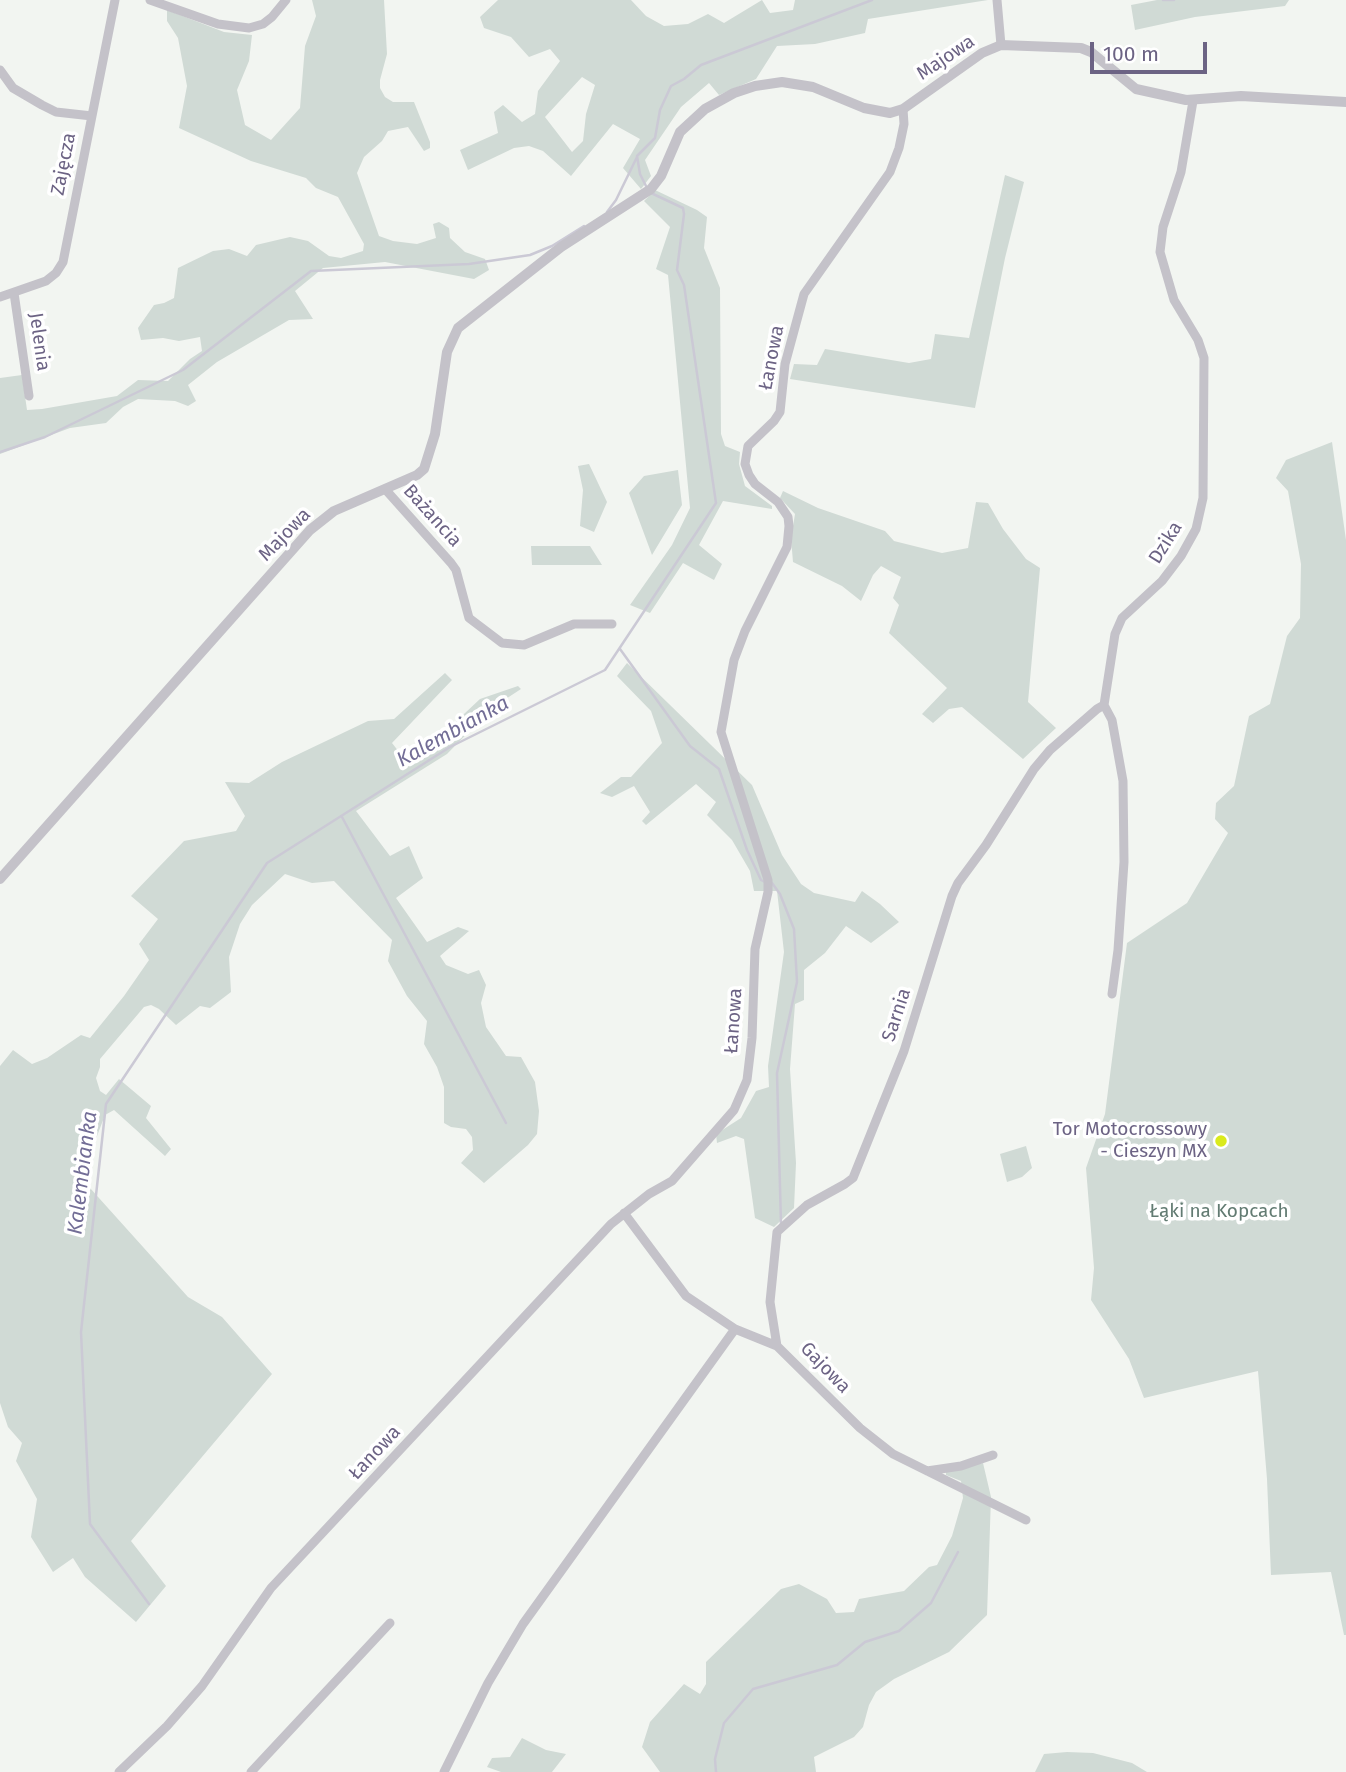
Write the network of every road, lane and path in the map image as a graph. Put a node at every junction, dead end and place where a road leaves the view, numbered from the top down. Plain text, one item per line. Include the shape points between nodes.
1 (115, 0) edge
2 (125, 0) edge
3 (150, 0) edge
4 (286, 0) edge
5 (997, 0) edge
6 (1001, 45) junction
7 (0, 70) edge
8 (1194, 101) junction
9 (1346, 102) edge
10 (903, 109) junction
11 (92, 116) junction
12 (15, 292) junction
13 (0, 297) edge
14 (29, 396) dead end
15 (385, 489) junction
16 (612, 624) dead end
17 (1104, 705) junction
18 (0, 879) edge
19 (1112, 994) dead end
20 (624, 1213) junction
21 (736, 1329) junction
22 (777, 1346) junction
23 (993, 1455) dead end
24 (927, 1471) junction
25 (1026, 1520) dead end
26 (390, 1623) dead end
27 (119, 1772) edge
28 (251, 1772) edge
29 (444, 1772) edge

1 - 2 street
1 - 11 street, Zajęcza
3 - 4 street via 218,24 249,28 272,18
5 - 6 street
6 - 8 street, Majowa via 1081,48 1136,89
6 - 10 street, Majowa via 982,53
7 - 11 street via 13,88 34,102 56,112
8 - 9 street, Majowa via 1241,96
8 - 17 street, Dzika via 1160,252 1174,300 1204,358 1201,515 1181,556 1162,581 1122,618 1115,634
10 - 15 street, Majowa via 876,111 799,83 782,82 734,93 705,109 680,132 661,176 648,191 561,247 452,335 435,434 424,469
10 - 20 street, Łanowa via 904,124 890,172 804,294 785,364 780,412 748,446 745,464 755,484 778,502 789,526 787,547 734,660 721,732 768,880 755,949 747,1080 734,1110 687,1164 671,1181
11 - 12 street, Zajęcza via 61,268 46,281
12 - 13 street, Zajęcza
12 - 14 street, Jelenia
15 - 16 street, Bażancia via 456,570 469,618 502,643 524,645 574,624
15 - 18 street, Majowa via 334,510 310,530
17 - 19 street, Dzika via 1112,720 1123,781 1124,862
17 - 22 street, Sarnia via 1034,769 958,883 904,1051 853,1178 807,1205 777,1232 770,1302
20 - 21 street, Gajowa via 686,1296
20 - 27 street, Łanowa via 271,1588 202,1686
21 - 22 street, Gajowa
21 - 29 street via 523,1624
22 - 24 street, Gajowa via 860,1428 904,1462
23 - 24 street
24 - 25 street, Gajowa
26 - 28 street

